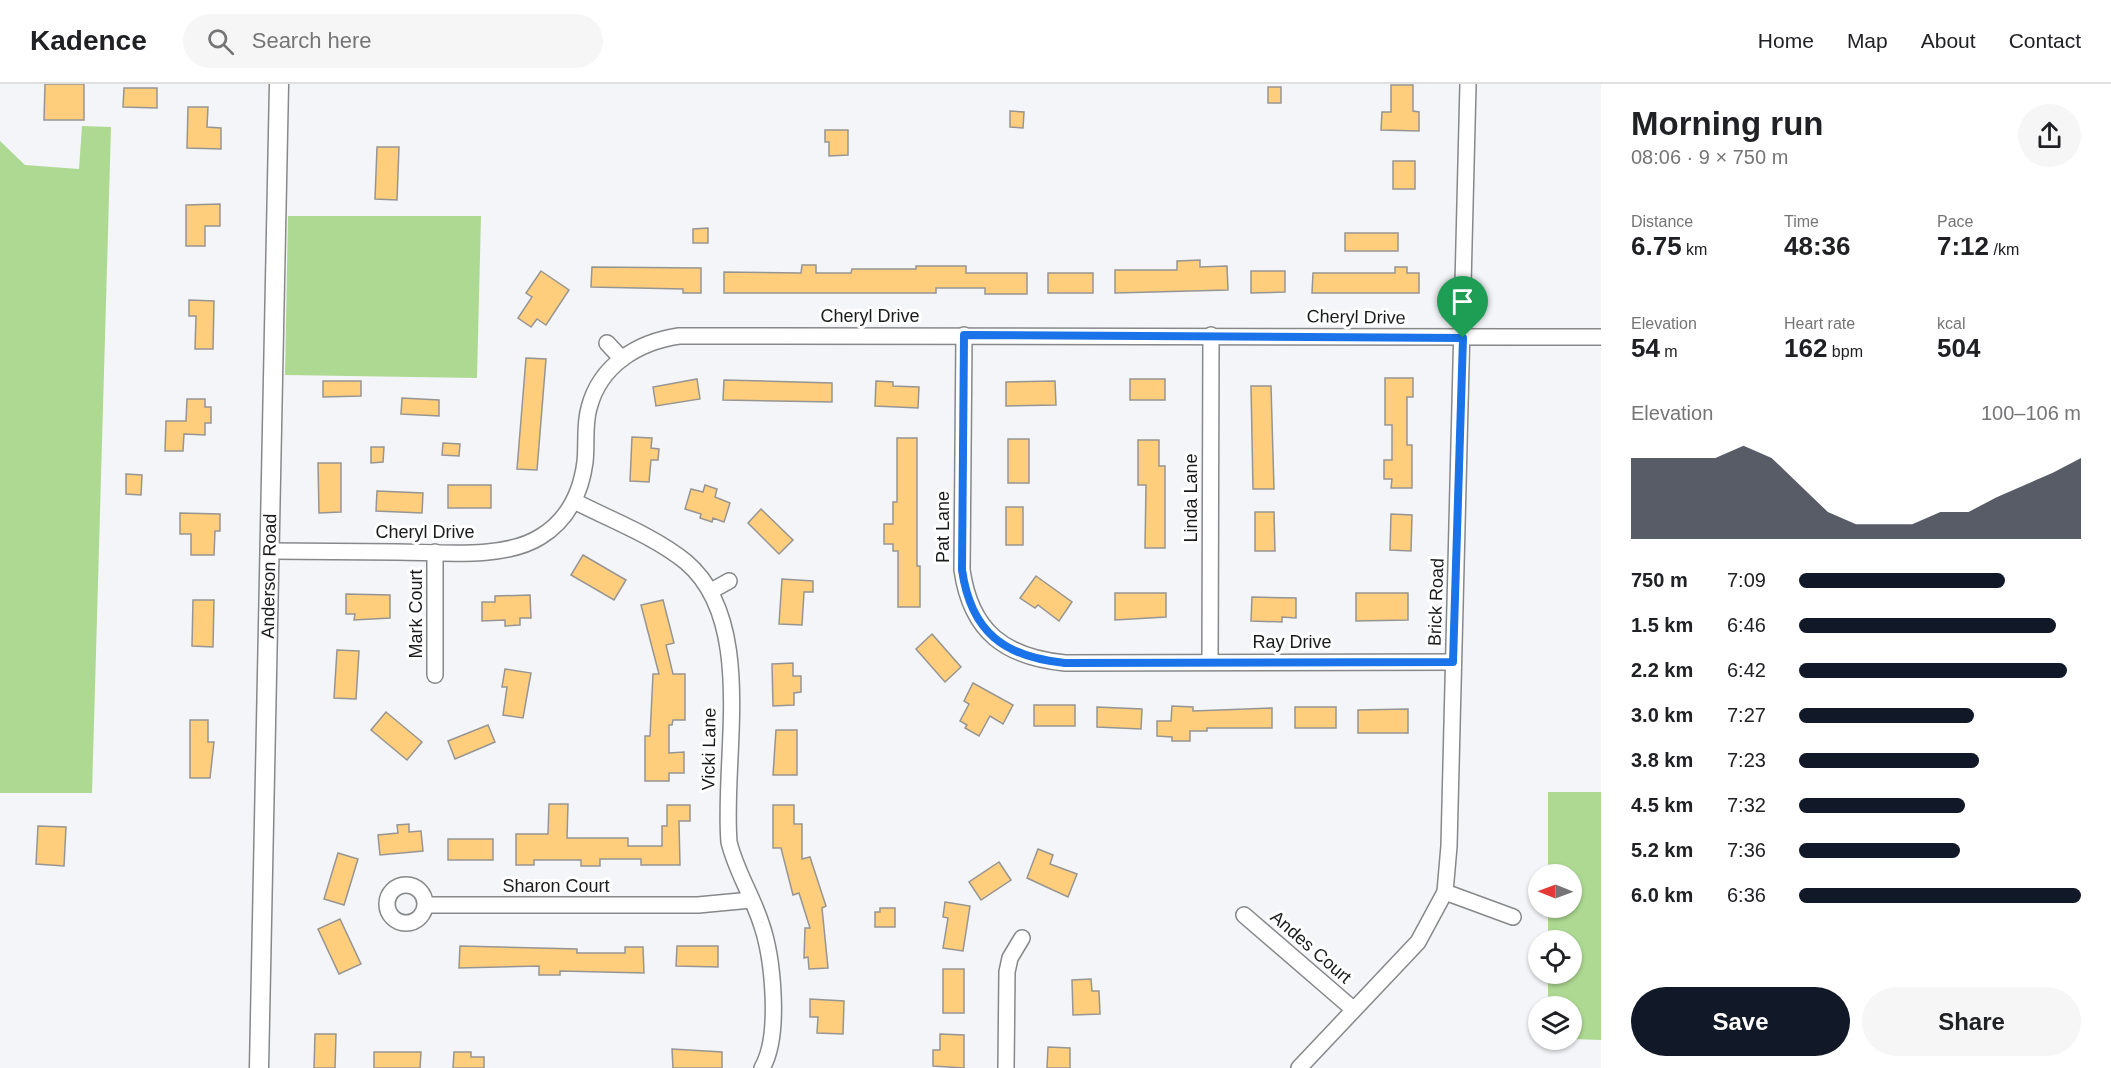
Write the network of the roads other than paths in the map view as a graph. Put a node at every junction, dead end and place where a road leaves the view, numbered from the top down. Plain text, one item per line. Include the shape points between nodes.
1 (279, 84) edge
2 (1468, 84) edge
3 (964, 335) junction
4 (1211, 335) junction
5 (1601, 337) edge
6 (1463, 338) junction
7 (607, 343) dead end
8 (622, 359) junction
9 (574, 501) junction
10 (270, 551) junction
11 (435, 552) junction
12 (729, 581) dead end
13 (711, 591) junction
14 (1210, 662) junction
15 (1453, 662) junction
16 (1132, 663) joint
17 (435, 675) dead end
18 (1445, 892) junction
19 (751, 900) junction
20 (426, 905) junction
21 (1244, 915) dead end
22 (1513, 916) dead end
23 (1022, 938) dead end
24 (1353, 1009) junction
25 (259, 1068) edge
26 (762, 1068) edge
27 (1006, 1068) edge
28 (1299, 1068) edge

1 - 10 street, Anderson Road
2 - 6 street, Brick Road
3 - 4 street, Cheryl Drive
3 - 8 street, Cheryl Drive via 679,336 645,344
3 - 16 street, Pat Lane via 962,570 976,617 1003,645 1034,659
4 - 6 street, Cheryl Drive
4 - 14 street, Linda Lane
5 - 6 street, Cheryl Drive
6 - 15 street, Brick Road
7 - 8 street
8 - 9 street, Cheryl Drive via 602,379 589,409 585,462
9 - 11 street, Cheryl Drive via 555,525 529,543 495,551
9 - 13 street, Vicki Lane via 677,555
10 - 11 street, Cheryl Drive
10 - 25 street, Anderson Road
11 - 17 street, Mark Court
12 - 13 street
13 - 19 street, Vicki Lane via 726,627 730,660 729,842
14 - 15 street, Ray Drive
14 - 16 street, Ray Drive
15 - 18 street, Brick Road
18 - 22 street
18 - 24 street, Brick Road via 1418,942
19 - 20 street, Sharon Court via 698,906
19 - 26 street, Vicki Lane via 764,933 771,998 771,1038
20 - 20 street via 421,918 408,924 395,920 387,909 391,893 405,885 420,890
21 - 24 street, Andes Court
23 - 27 street via 1014,948 1007,972
24 - 28 street, Brick Road

